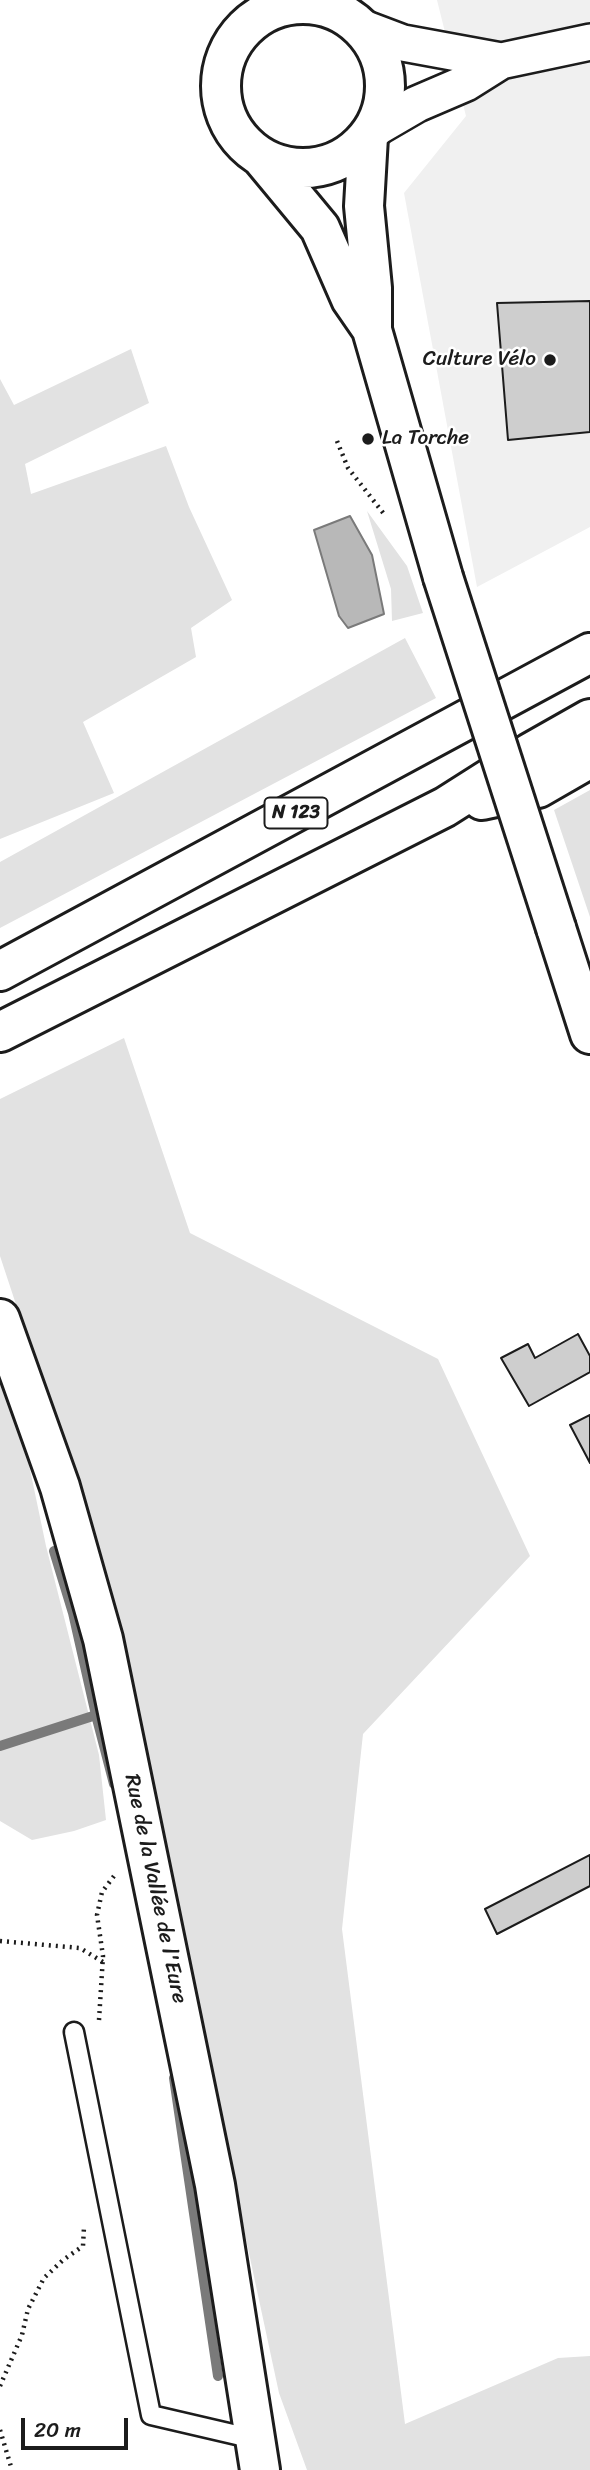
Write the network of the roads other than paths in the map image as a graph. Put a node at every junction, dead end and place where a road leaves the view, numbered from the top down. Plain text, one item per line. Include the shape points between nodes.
1 (347, 14) edge
2 (250, 15) edge
3 (590, 42) edge
4 (501, 61) junction
5 (371, 133) junction
6 (262, 158) junction
7 (372, 330) junction
8 (590, 653) edge
9 (590, 719) edge
10 (590, 758) edge
11 (446, 807) junction
12 (0, 971) edge
13 (0, 1032) edge
14 (590, 1033) edge
15 (0, 1319) edge
16 (75, 2032) dead end
17 (257, 2454) edge

1 - 2 street via 321,5 294,4
1 - 4 street via 403,43
1 - 5 street via 366,32 380,56 386,82 383,109
2 - 6 street via 229,49 221,76 221,103 232,129
3 - 4 street
4 - 5 street
5 - 6 street via 354,152 329,165 301,169
5 - 7 street via 364,206
6 - 7 street via 320,228 351,299
7 - 14 street, bridge via 443,576
8 - 12 street, N 123
9 - 11 street
10 - 11 street via 538,788
11 - 13 street
15 - 17 street, Rue de la Vallée de l'Eure via 60,1487 103,1639 215,2185
16 - 17 lane via 151,2415

